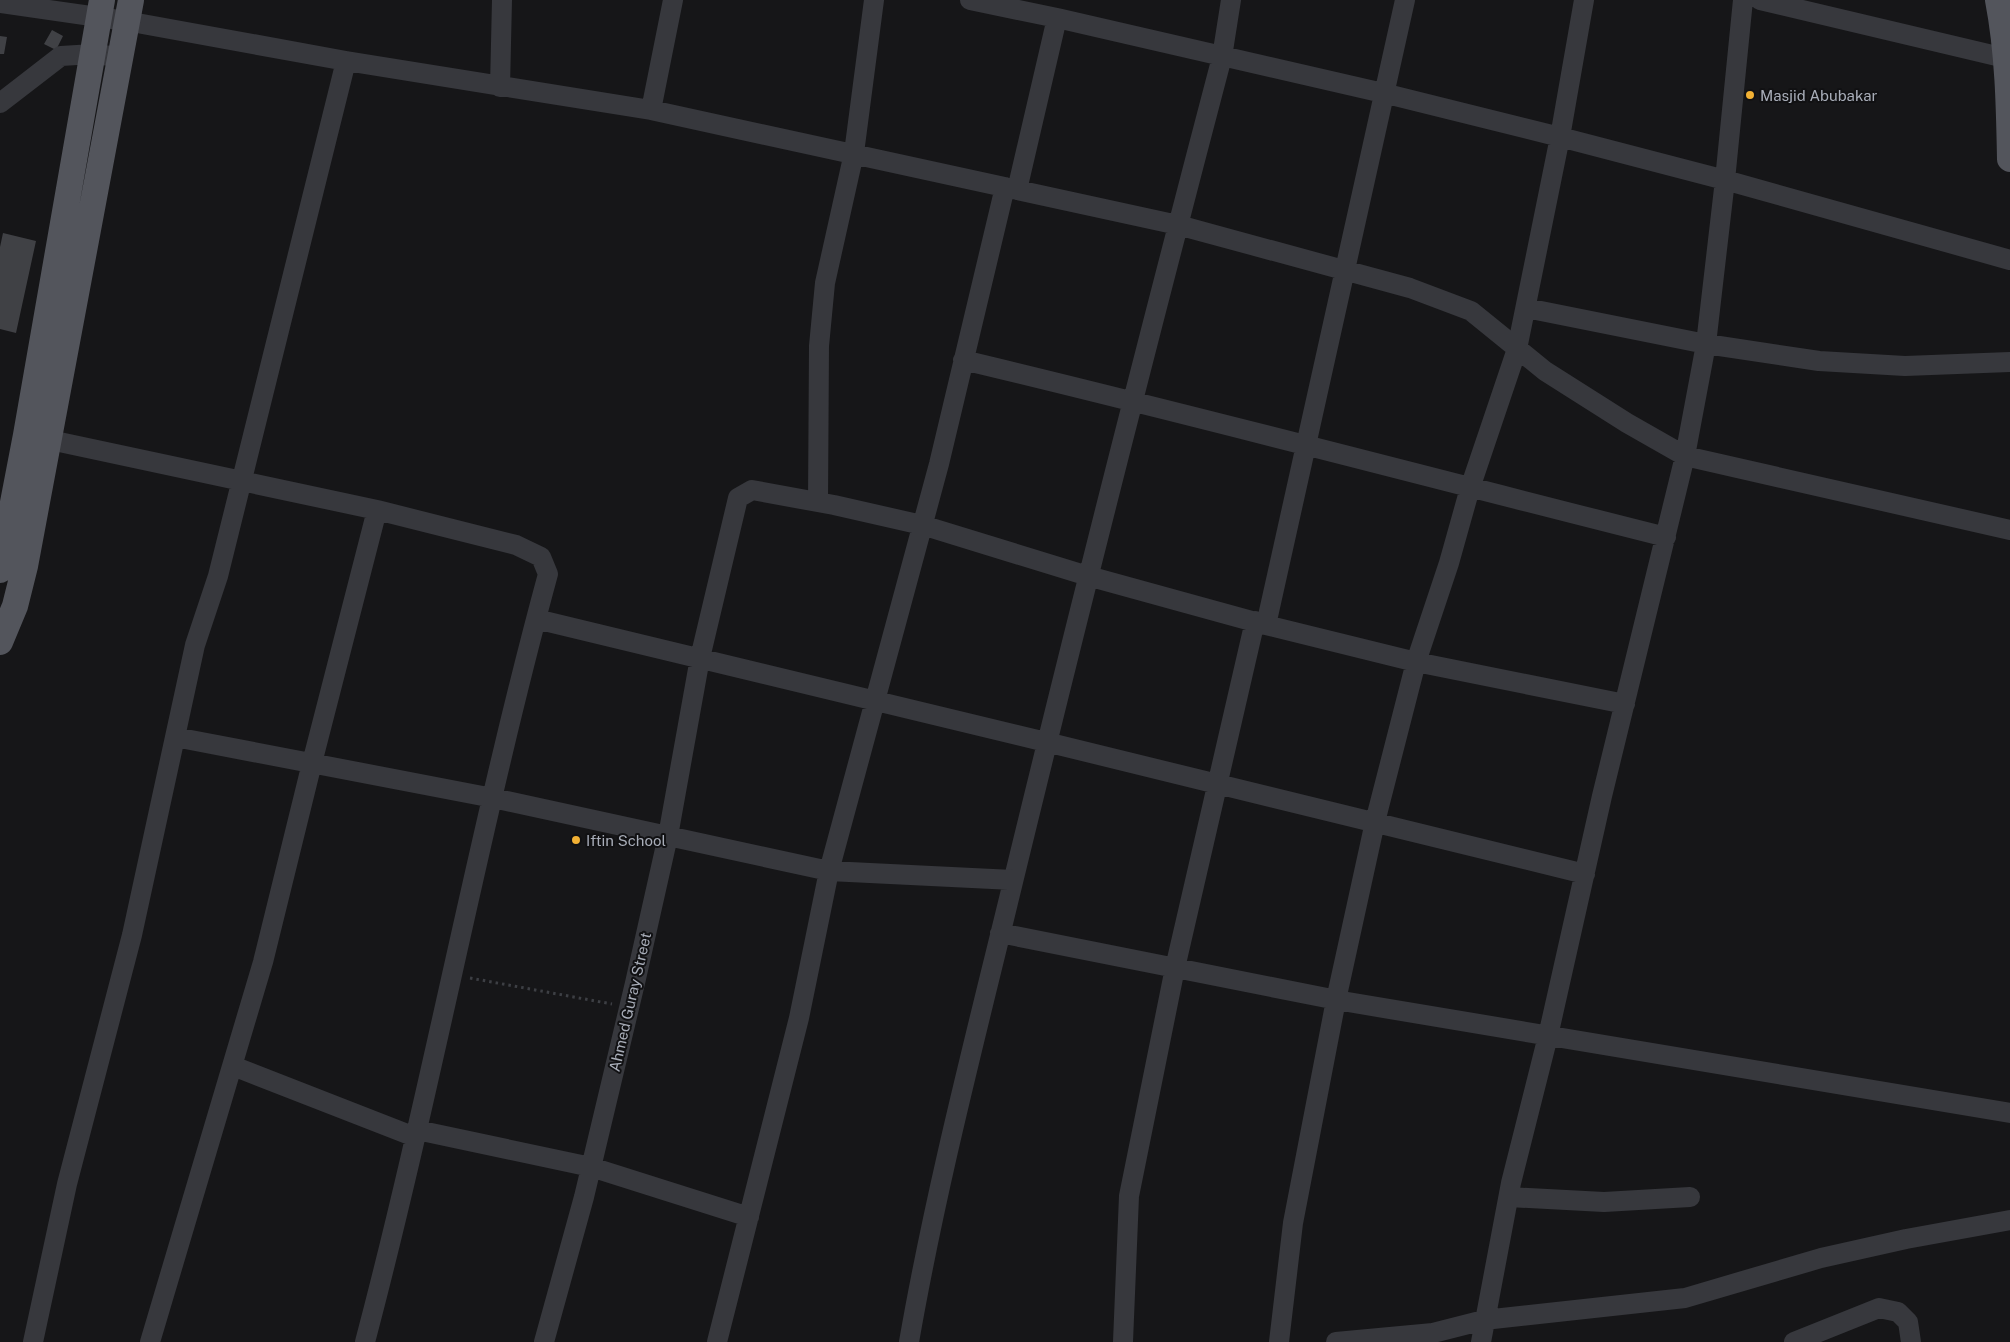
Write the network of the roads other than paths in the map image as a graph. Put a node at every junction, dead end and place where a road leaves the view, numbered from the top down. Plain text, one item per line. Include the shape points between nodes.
1 (502, 0) edge
2 (673, 0) edge
3 (874, 0) edge
4 (970, 0) edge
5 (1231, 0) edge
6 (1405, 0) edge
7 (1584, 0) edge
8 (1743, 0) edge
9 (1760, 0) edge
10 (1998, 0) edge
11 (1, 2) edge
12 (101, 9) edge
13 (128, 11) edge
14 (1048, 11) edge
15 (93, 54) junction
16 (120, 57) junction
17 (1222, 57) junction
18 (2005, 58) junction
19 (346, 61) junction
20 (500, 87) junction
21 (1383, 93) junction
22 (0, 103) edge
23 (651, 110) junction
24 (1560, 137) junction
25 (854, 153) junction
26 (2010, 159) edge
27 (1725, 180) junction
28 (1011, 188) junction
29 (1178, 225) junction
30 (2010, 260) edge
31 (1344, 269) junction
32 (1526, 308) junction
33 (1706, 344) junction
34 (1517, 349) junction
35 (963, 360) junction
36 (2010, 362) edge
37 (1132, 400) junction
38 (38, 438) junction
39 (1306, 446) junction
40 (1685, 456) junction
41 (242, 481) junction
42 (1470, 488) junction
43 (818, 502) junction
44 (377, 510) junction
45 (922, 525) junction
46 (2010, 530) edge
47 (1666, 537) junction
48 (0, 570) edge
49 (1088, 576) junction
50 (536, 620) junction
51 (1261, 623) junction
52 (0, 642) edge
53 (700, 658) junction
54 (1416, 662) junction
55 (874, 701) junction
56 (1625, 704) junction
57 (175, 737) junction
58 (1046, 742) junction
59 (312, 763) junction
60 (1218, 784) junction
61 (493, 798) junction
62 (1375, 822) junction
63 (668, 836) junction
64 (828, 871) junction
65 (1585, 874) junction
66 (1014, 880) junction
67 (1000, 933) junction
68 (1175, 968) junction
69 (1336, 1000) junction
70 (1548, 1036) junction
71 (233, 1066) junction
72 (2010, 1114) edge
73 (416, 1133) junction
74 (591, 1167) junction
75 (1509, 1197) junction
76 (1690, 1197) dead end
77 (749, 1217) junction
78 (2010, 1220) edge
79 (1484, 1320) junction
80 (33, 1342) edge
81 (150, 1342) edge
82 (364, 1342) edge
83 (544, 1342) edge
84 (717, 1342) edge
85 (909, 1342) edge
86 (1123, 1342) edge
87 (1279, 1342) edge
88 (1336, 1342) edge
89 (1481, 1342) edge
90 (1794, 1342) edge
91 (1911, 1342) edge

1 - 20 street
2 - 23 street
3 - 25 street
4 - 14 street
5 - 17 street
6 - 21 street
7 - 24 street
8 - 27 street
9 - 18 street
10 - 18 main road
11 - 12 street
12 - 13 street
12 - 15 main road
13 - 16 main road
13 - 19 street
14 - 17 street
14 - 28 street
15 - 16 street
15 - 22 street via 61,56
15 - 38 main road
16 - 38 main road
17 - 21 street
17 - 29 street
18 - 26 main road
19 - 20 street
19 - 41 street
20 - 23 street
21 - 24 street
21 - 31 street
23 - 25 street
24 - 27 street
24 - 32 street
25 - 28 street
25 - 43 street via 826,283 819,346
27 - 30 street
27 - 33 street
28 - 29 street
28 - 35 street
29 - 31 street
29 - 37 street
31 - 34 street via 1410,288 1471,311
31 - 39 street
32 - 33 street
32 - 34 street
33 - 36 street via 1819,361 1905,366
33 - 40 street
34 - 40 street via 1545,371
34 - 42 street
35 - 37 street
35 - 45 street
37 - 39 street
37 - 49 street
38 - 41 street
38 - 48 main road
38 - 52 main road via 26,566 15,606
39 - 42 street
39 - 51 street
40 - 46 street
40 - 47 street
41 - 44 street
41 - 57 street via 218,576 195,645
42 - 47 street
42 - 54 street
43 - 45 street, Ahmed Guray Street
43 - 53 street, Ahmed Guray Street via 752,490 738,498
44 - 50 street via 516,545 541,557 548,574
44 - 59 street
45 - 49 street, Ahmed Guray Street
45 - 55 street
47 - 56 street
49 - 51 street, Ahmed Guray Street
49 - 58 street
50 - 53 street
50 - 61 street
51 - 54 street, Ahmed Guray Street
51 - 60 street
53 - 55 street
53 - 63 street, Ahmed Guray Street
54 - 56 street, Ahmed Guray Street
54 - 62 street
55 - 58 street
55 - 64 street
56 - 65 street
57 - 59 street
57 - 80 street via 132,936 67,1184
58 - 60 street
58 - 66 street
59 - 61 street
59 - 71 street via 263,962
60 - 62 street
60 - 68 street
61 - 63 street
61 - 73 street
62 - 65 street
62 - 69 street
63 - 64 street
63 - 74 street, Ahmed Guray Street
64 - 66 street
64 - 77 street via 799,1018
65 - 70 street
66 - 67 street
67 - 68 street
67 - 85 street via 950,1137
68 - 69 street
68 - 86 street via 1129,1196
69 - 70 street
69 - 87 street via 1293,1223
70 - 72 street
70 - 75 street
71 - 73 street
71 - 81 street
73 - 74 street
73 - 82 street
74 - 77 street
74 - 83 street, Ahmed Guray Street
75 - 76 street via 1604,1202
75 - 79 street
77 - 84 street
78 - 79 street via 1821,1258 1685,1298
79 - 88 street via 1433,1333
79 - 89 street
90 - 91 street via 1879,1308 1898,1312 1908,1322

